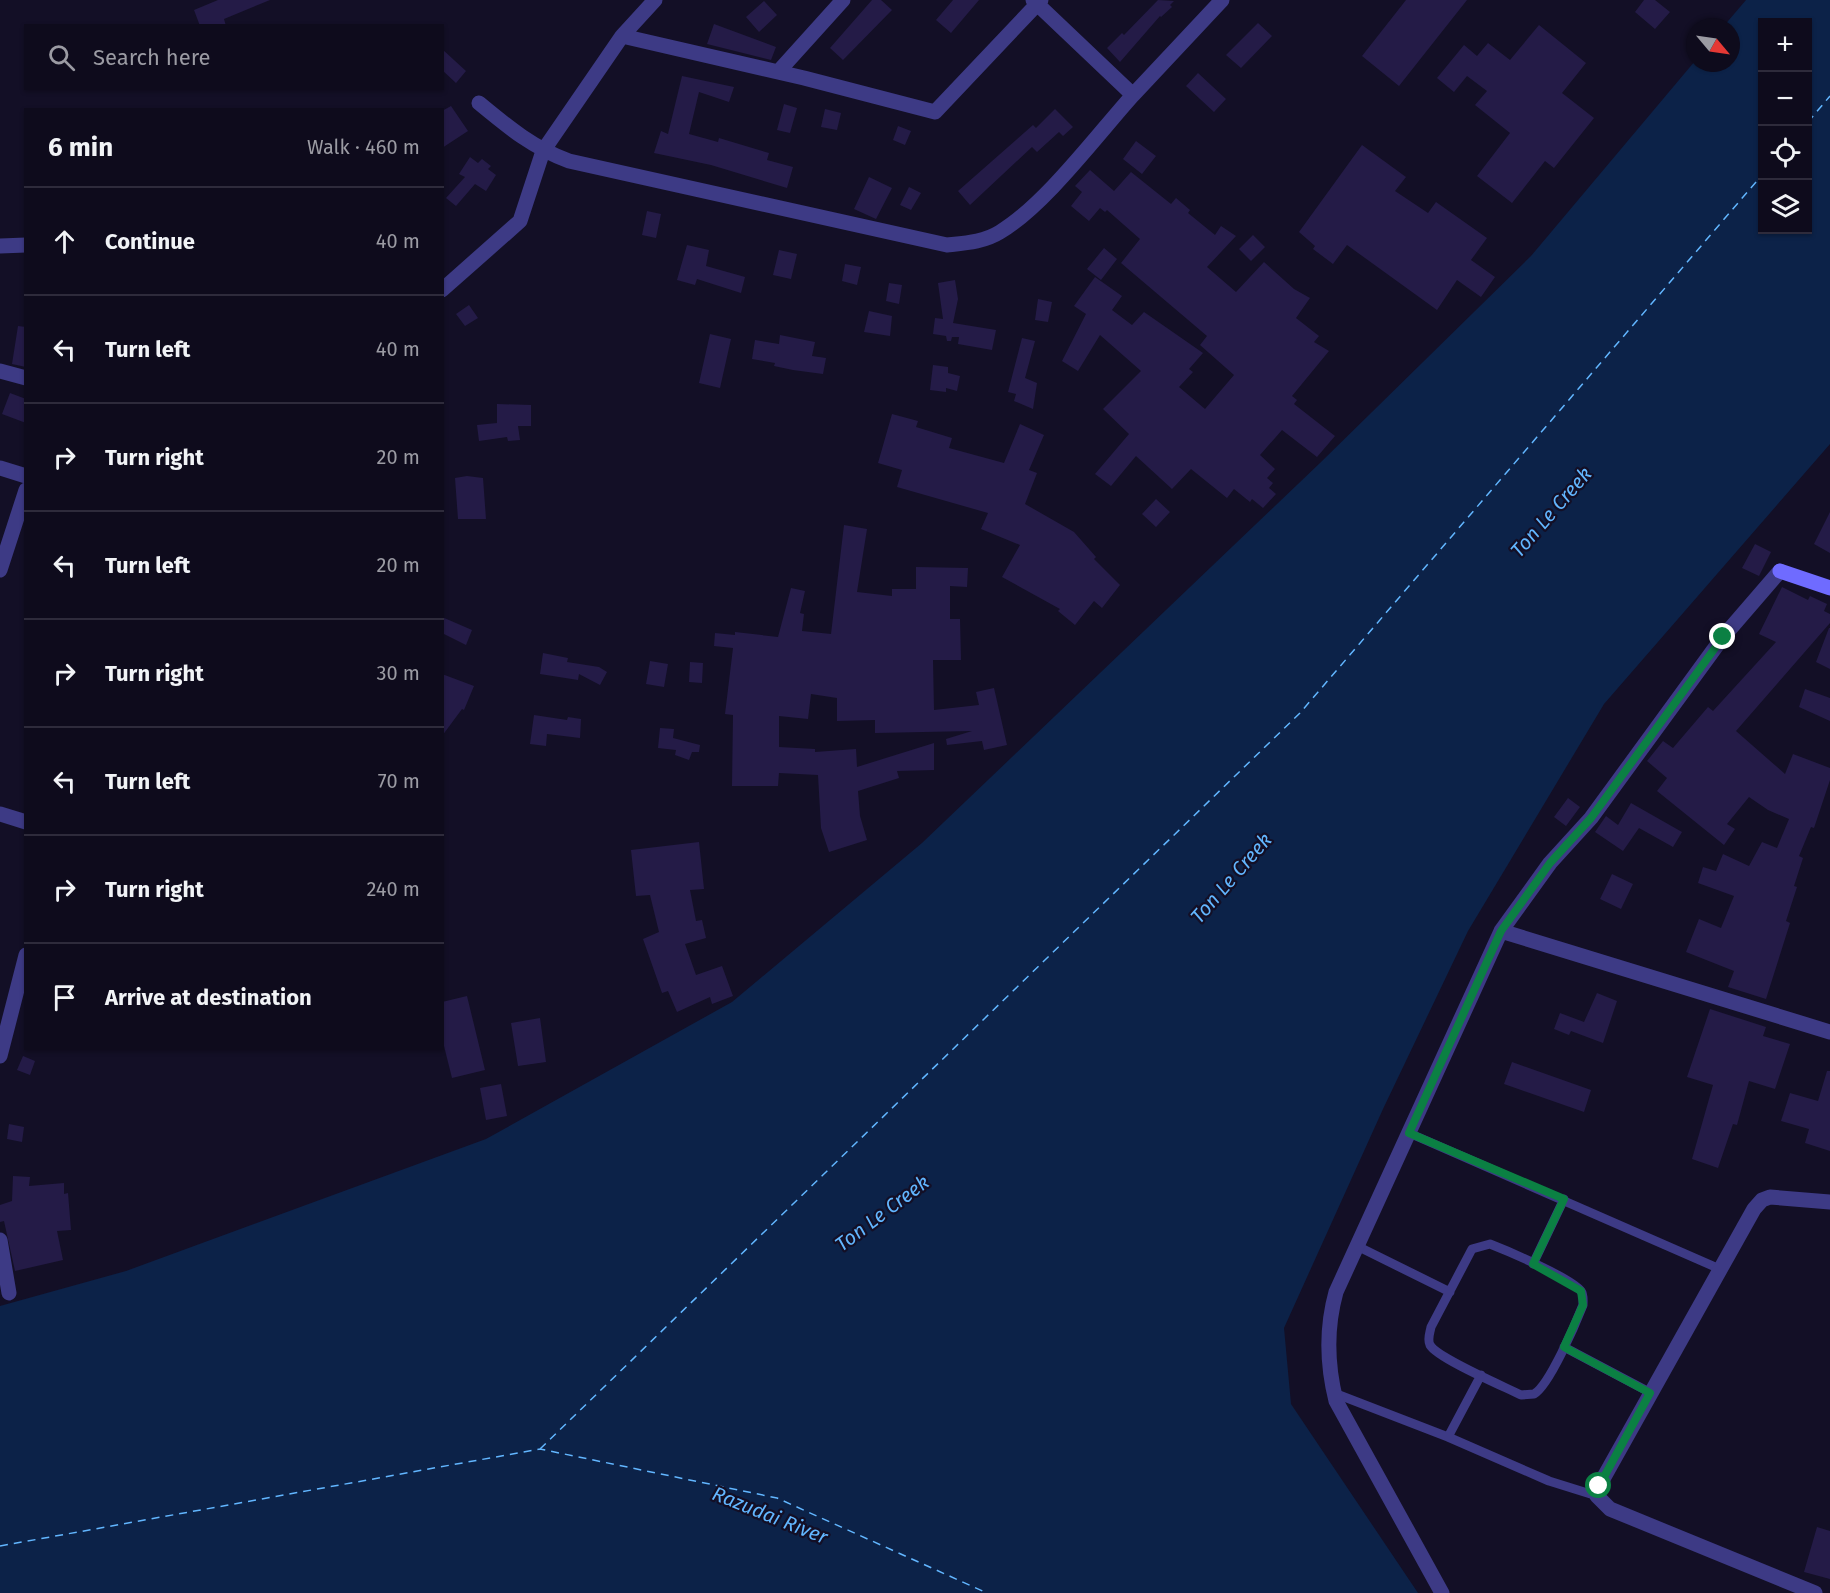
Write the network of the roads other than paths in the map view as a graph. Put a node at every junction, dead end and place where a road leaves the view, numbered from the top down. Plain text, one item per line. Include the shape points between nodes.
1 (655, 0) edge
2 (843, 0) edge
3 (1222, 0) edge
4 (1037, 1) edge
5 (622, 36) junction
6 (778, 72) junction
7 (1133, 95) junction
8 (479, 103) dead end
9 (543, 152) junction
10 (24, 245) edge
11 (0, 246) edge
12 (444, 288) edge
13 (0, 371) edge
14 (24, 377) edge
15 (0, 468) edge
16 (24, 475) edge
17 (24, 496) edge
18 (0, 570) edge
19 (1830, 588) edge
20 (0, 814) edge
21 (24, 821) edge
22 (1501, 931) junction
23 (24, 963) edge
24 (1830, 1032) edge
25 (0, 1056) edge
26 (1409, 1133) junction
27 (1564, 1199) junction
28 (1830, 1202) edge
29 (0, 1240) edge
30 (1357, 1246) junction
31 (1533, 1264) junction
32 (1720, 1269) junction
33 (1450, 1292) junction
34 (9, 1293) dead end
35 (1564, 1347) junction
36 (1481, 1375) junction
37 (1334, 1393) junction
38 (1650, 1393) junction
39 (1449, 1437) junction
40 (1598, 1496) junction
41 (1442, 1593) edge
42 (1815, 1593) edge

1 - 5 street
2 - 6 street
3 - 7 street
4 - 6 street via 935,112
4 - 7 street
5 - 6 street
5 - 9 street
7 - 9 street via 1028,212 1000,232 973,243 947,245 568,161
8 - 9 street
9 - 12 street via 520,221
10 - 11 street
13 - 14 street
15 - 16 street
17 - 18 street
19 - 22 street via 1780,571 1723,637 1591,818 1550,863
20 - 21 street
22 - 24 street
22 - 26 street
23 - 25 street
26 - 27 lane
26 - 30 street
27 - 31 lane
27 - 32 lane
28 - 32 street via 1787,1197 1762,1200
29 - 34 street
30 - 33 lane
30 - 37 street via 1330,1314 1329,1371
31 - 33 lane via 1490,1244 1481,1246 1468,1255
31 - 35 lane via 1581,1291 1583,1305
32 - 38 street
33 - 36 lane via 1431,1327 1430,1346
35 - 36 lane via 1544,1384 1534,1394 1521,1395
35 - 38 lane
36 - 39 lane
37 - 39 lane
37 - 41 street
38 - 40 street via 1599,1486
39 - 40 lane via 1549,1481
40 - 42 street via 1610,1509

